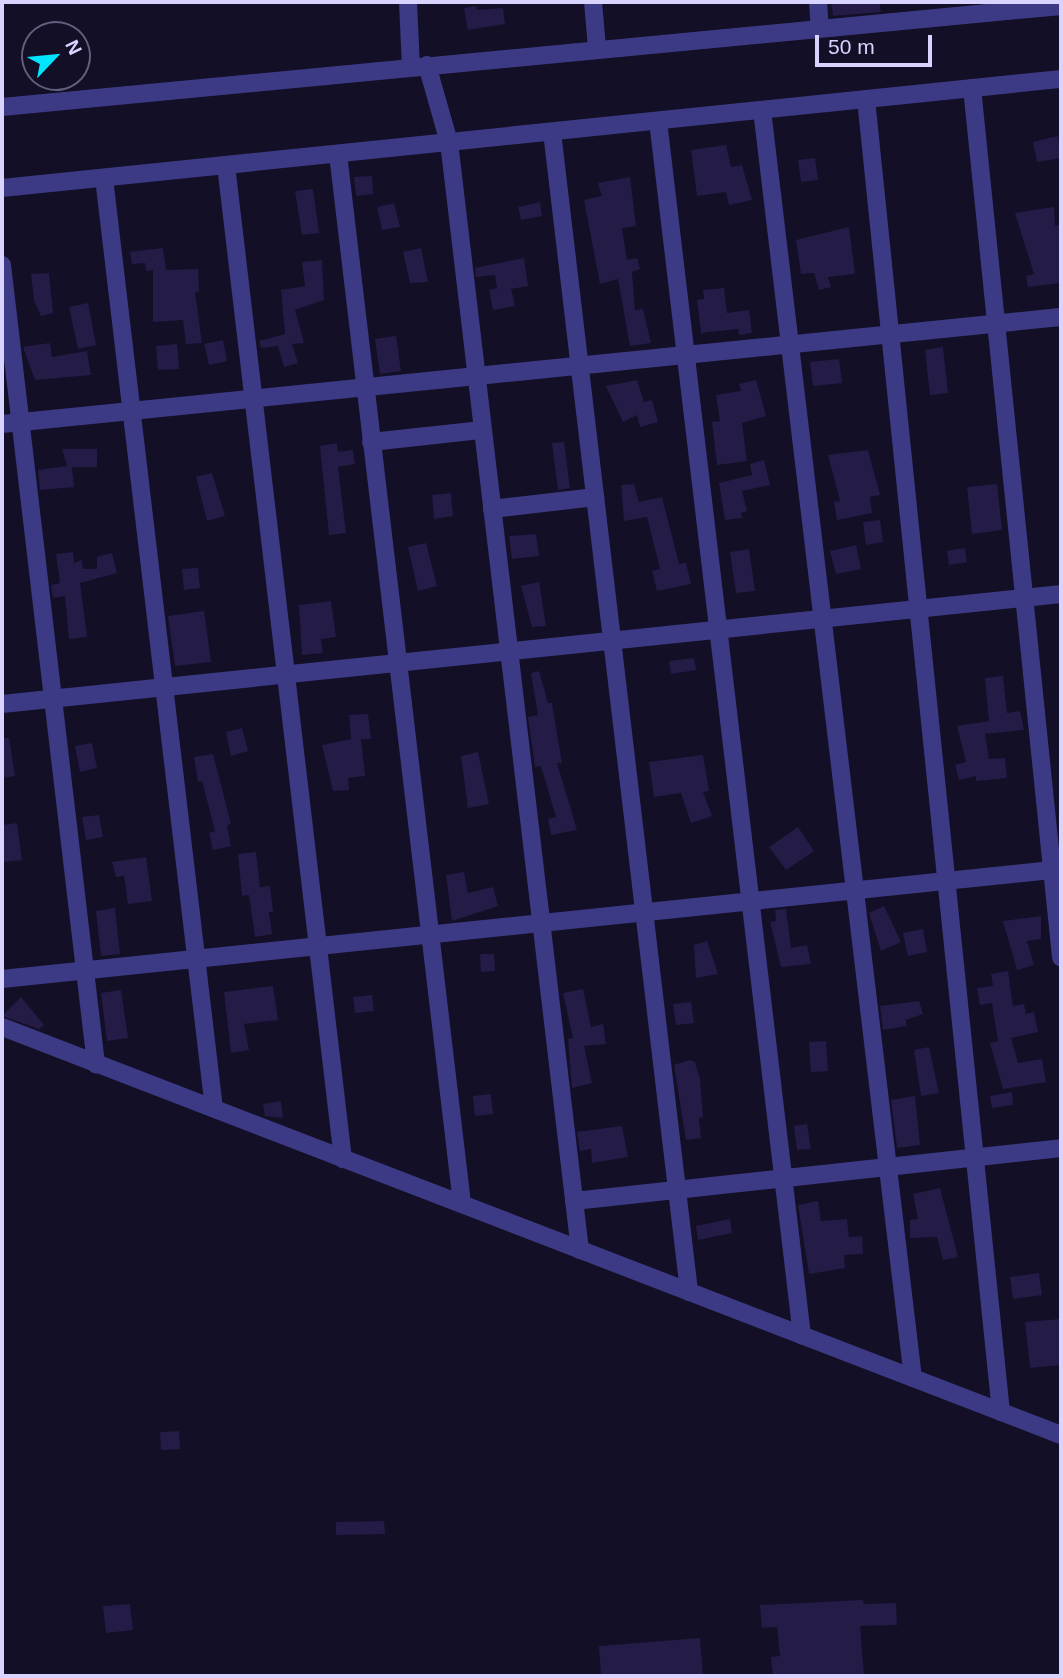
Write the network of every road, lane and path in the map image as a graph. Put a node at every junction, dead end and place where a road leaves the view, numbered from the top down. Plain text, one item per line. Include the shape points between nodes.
1 (408, 2) edge
2 (593, 2) edge
3 (818, 2) edge
4 (1061, 6) edge
5 (969, 8) edge
6 (820, 28) junction
7 (597, 48) junction
8 (419, 66) junction
9 (1061, 79) edge
10 (972, 88) junction
11 (866, 99) junction
12 (2, 107) edge
13 (762, 110) junction
14 (658, 121) junction
15 (552, 132) junction
16 (449, 142) junction
17 (338, 154) junction
18 (226, 165) junction
19 (104, 178) junction
20 (2, 188) edge
21 (2, 265) edge
22 (1061, 317) edge
23 (996, 321) junction
24 (890, 332) junction
25 (790, 342) junction
26 (685, 353) junction
27 (579, 364) junction
28 (476, 375) junction
29 (365, 386) junction
30 (253, 398) junction
31 (131, 410) junction
32 (11, 423) edge
33 (482, 430) junction
34 (371, 442) junction
35 (595, 497) junction
36 (492, 509) junction
37 (1061, 594) edge
38 (1024, 598) junction
39 (918, 609) junction
40 (822, 619) junction
41 (718, 629) junction
42 (612, 641) junction
43 (509, 651) junction
44 (397, 663) junction
45 (286, 674) junction
46 (164, 687) junction
47 (53, 699) junction
48 (2, 704) edge
49 (1057, 870) edge
50 (947, 881) junction
51 (855, 891) junction
52 (750, 902) junction
53 (644, 913) junction
54 (541, 923) junction
55 (430, 935) junction
56 (318, 947) junction
57 (1061, 957) edge
58 (196, 959) junction
59 (85, 971) junction
60 (2, 979) edge
61 (2, 1027) edge
62 (96, 1063) junction
63 (214, 1109) junction
64 (1061, 1148) edge
65 (975, 1157) junction
66 (343, 1158) junction
67 (888, 1167) junction
68 (783, 1178) junction
69 (677, 1190) junction
70 (574, 1201) junction
71 (462, 1204) junction
72 (580, 1250) junction
73 (689, 1292) junction
74 (802, 1335) junction
75 (913, 1378) junction
76 (1001, 1412) junction
77 (1061, 1435) edge

1 - 8 street
2 - 7 street
3 - 6 street
4 - 5 street
5 - 6 street
6 - 7 street
7 - 8 street
8 - 12 street
8 - 16 street
9 - 10 street
10 - 11 street
10 - 23 street
11 - 13 street
11 - 24 street
13 - 14 street
13 - 25 street
14 - 15 street
14 - 26 street
15 - 16 street
15 - 27 street
16 - 17 street
16 - 28 street
17 - 18 street
17 - 29 street
18 - 19 street
18 - 30 street
19 - 20 street
19 - 31 street
21 - 32 street
22 - 23 street
23 - 24 street
23 - 38 street
24 - 25 street
24 - 39 street
25 - 26 street
25 - 40 street
26 - 27 street
26 - 41 street
27 - 28 street
27 - 35 street
28 - 29 street
28 - 33 street
29 - 30 street
29 - 34 street
30 - 31 street
30 - 45 street
31 - 32 street
31 - 46 street
32 - 47 street
33 - 34 street
33 - 36 street
34 - 44 street
35 - 36 street
35 - 42 street
36 - 43 street
37 - 38 street
38 - 39 street
38 - 49 street
39 - 40 street
39 - 50 street
40 - 41 street
40 - 51 street
41 - 42 street
41 - 52 street
42 - 43 street
42 - 53 street
43 - 44 street
43 - 54 street
44 - 45 street
44 - 55 street
45 - 46 street
45 - 56 street
46 - 47 street
46 - 58 street
47 - 48 street
47 - 59 street
49 - 50 street
49 - 57 street
50 - 51 street
50 - 65 street
51 - 52 street
51 - 67 street
52 - 53 street
52 - 68 street
53 - 54 street
53 - 69 street
54 - 55 street
54 - 70 street
55 - 56 street
55 - 71 street
56 - 58 street
56 - 66 street
58 - 59 street
58 - 63 street
59 - 60 street
59 - 62 street
61 - 62 street
62 - 63 street
63 - 66 street
64 - 65 street
65 - 67 street
65 - 76 street
66 - 71 street
67 - 68 street
67 - 75 street
68 - 69 street
68 - 74 street
69 - 70 street
69 - 73 street
70 - 72 street
71 - 72 street
72 - 73 street
73 - 74 street
74 - 75 street
75 - 76 street
76 - 77 street

